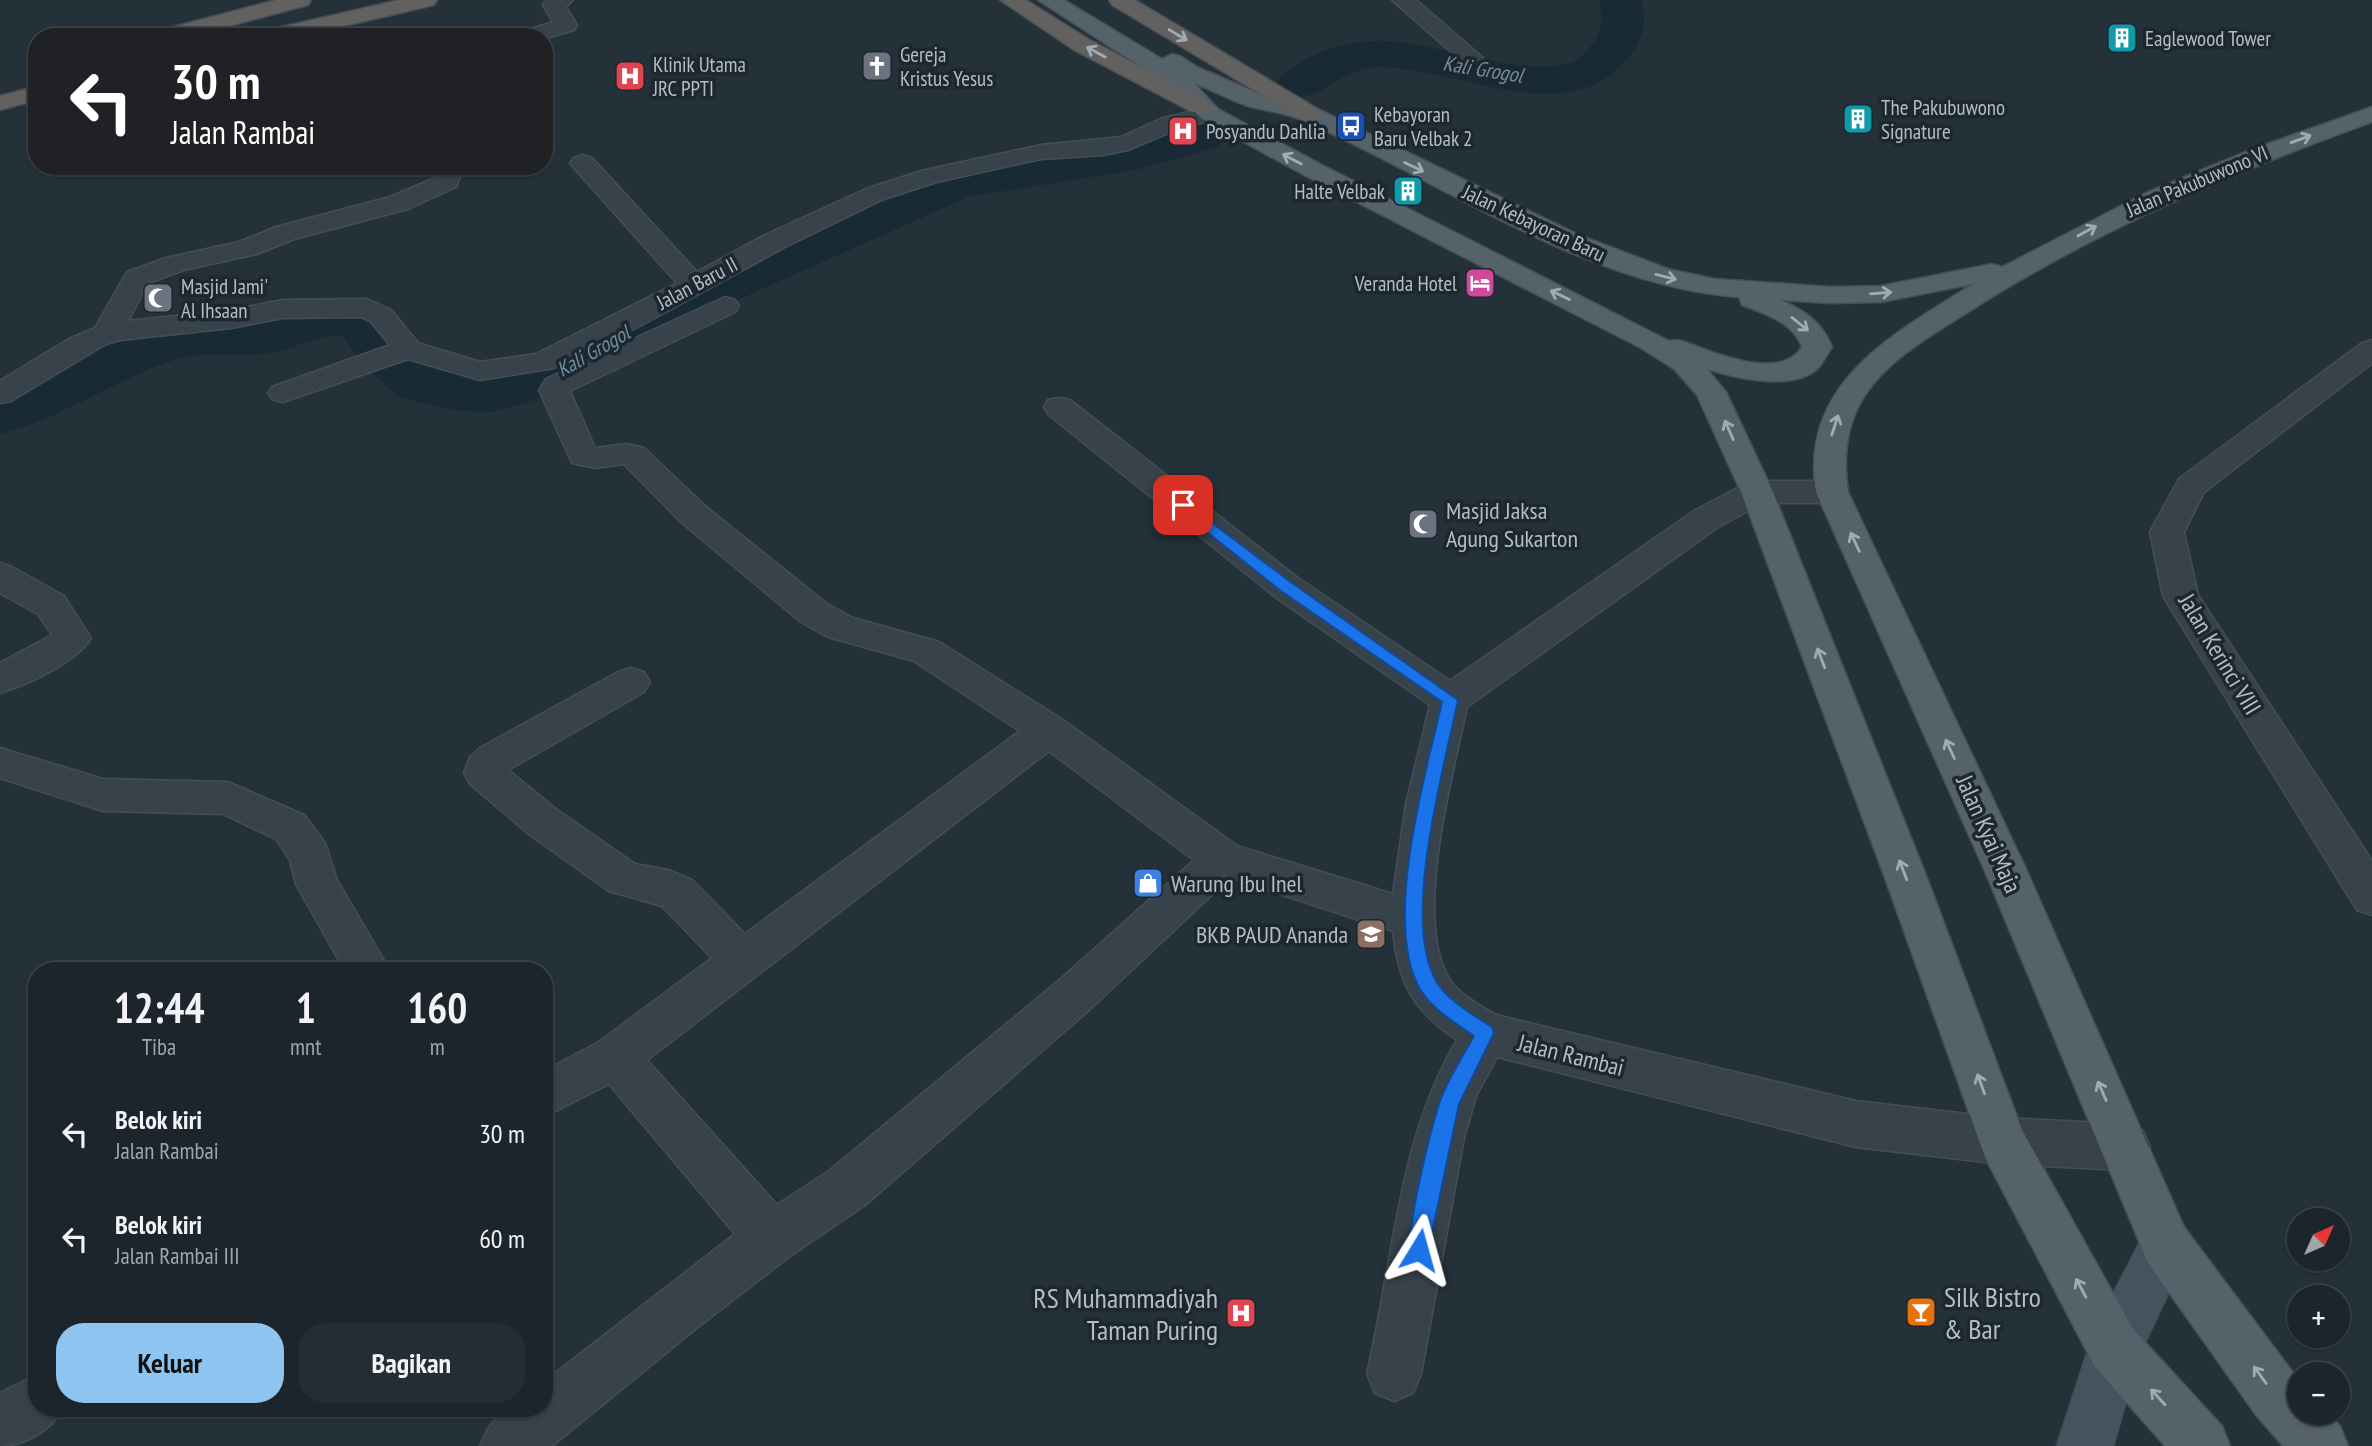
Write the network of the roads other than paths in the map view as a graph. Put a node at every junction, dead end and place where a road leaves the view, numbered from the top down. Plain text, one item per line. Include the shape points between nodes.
1 (300, 0) edge
2 (379, 0) edge
3 (426, 0) edge
4 (562, 0) edge
5 (1012, 0) edge
6 (1049, 0) edge
7 (1078, 0) edge
8 (1120, 0) edge
9 (1403, 0) edge
10 (196, 28) edge
11 (275, 28) edge
12 (306, 28) edge
13 (553, 29) edge
14 (1473, 59) dead end
15 (28, 95) edge
16 (0, 103) edge
17 (1205, 111) junction
18 (1310, 114) junction
19 (2372, 114) edge
20 (583, 163) dead end
21 (449, 175) edge
22 (2028, 263) junction
23 (1715, 288) junction
24 (710, 295) junction
25 (1621, 326) junction
26 (106, 335) junction
27 (2372, 349) edge
28 (399, 353) junction
29 (283, 393) dead end
30 (0, 394) edge
31 (1059, 407) dead end
32 (1757, 492) junction
33 (1832, 492) junction
34 (0, 575) edge
35 (0, 679) edge
36 (631, 682) dead end
37 (1450, 700) junction
38 (1049, 730) junction
39 (0, 763) edge
40 (1223, 859) junction
41 (2372, 897) edge
42 (1414, 919) junction
43 (743, 961) junction
44 (363, 962) edge
45 (1485, 1033) junction
46 (615, 1056) junction
47 (553, 1090) edge
48 (2002, 1141) junction
49 (2126, 1147) junction
50 (772, 1238) junction
51 (2166, 1245) junction
52 (2114, 1348) junction
53 (1394, 1374) dead end
54 (28, 1408) edge
55 (553, 1410) edge
56 (544, 1417) edge
57 (0, 1425) edge
58 (508, 1446) edge
59 (2085, 1446) edge
60 (2202, 1446) edge
61 (2320, 1446) edge

1 - 10 highway
2 - 11 highway
3 - 12 highway
4 - 13 street via 554,5 566,25
17 -> 5 highway via 1071,38
6 - 17 main road via 1192,92
7 - 18 main road, Jalan Kebayoran Baru via 1188,72 1254,100
8 -> 18 highway
9 - 14 street
15 - 16 highway
17 - 24 street, Jalan Baru II via 1128,143 1041,152 930,176 875,194 820,219
25 -> 17 main road
18 -> 23 main road, Jalan Kebayoran Baru via 1596,253 1661,276
22 -> 19 main road, Jalan Pakubuwono VI via 2147,200
20 - 24 street
21 - 26 street via 447,182 399,203 137,278
23 -> 22 main road, Jalan Kebayoran Baru via 1810,295 1881,294
33 -> 22 main road, Jalan Kyai Maja via 1831,439 1838,414 1856,385 1908,339
23 -> 25 main road via 1790,316 1816,340 1815,354 1806,364 1788,370 1745,370
24 - 28 street, Jalan Baru II via 543,362 480,371
24 - 38 street via 557,385 554,390 583,456 632,455 693,514 814,612 841,628 926,651
32 -> 25 main road via 1703,382 1685,363
26 - 28 street via 283,309 367,308 381,316
26 - 30 street via 79,345
27 - 41 street, Jalan Kerinci VIII via 2191,486 2167,532 2181,597
28 - 29 street
31 - 37 street via 1286,587
32 - 33 street
32 - 37 street via 1706,519
48 -> 32 main road
49 -> 33 main road, Jalan Kyai Maja
34 - 35 street via 51,605 74,638
36 - 43 street via 494,759 484,774 542,822 624,879 677,893
37 - 42 street, Jalan Rambai via 1419,848
38 - 40 street
38 - 43 street
39 - 44 street via 103,795 228,798 290,827 310,855 317,884
40 - 42 street
40 - 50 street via 1072,997 847,1188
42 - 45 street, Jalan Rambai via 1419,962 1428,986
43 - 46 street
45 - 48 street, Jalan Rambai via 1856,1124
45 - 53 street via 1450,1103
46 - 47 street
46 - 50 street
48 - 49 street, Jalan Rambai
52 -> 48 main road
49 - 51 main road, Jalan Kyai Maja
50 - 55 street
51 - 52 main road
61 -> 51 main road, Jalan Kyai Maja via 2275,1396
52 - 59 main road
60 -> 52 main road
54 - 57 street
56 - 58 street

